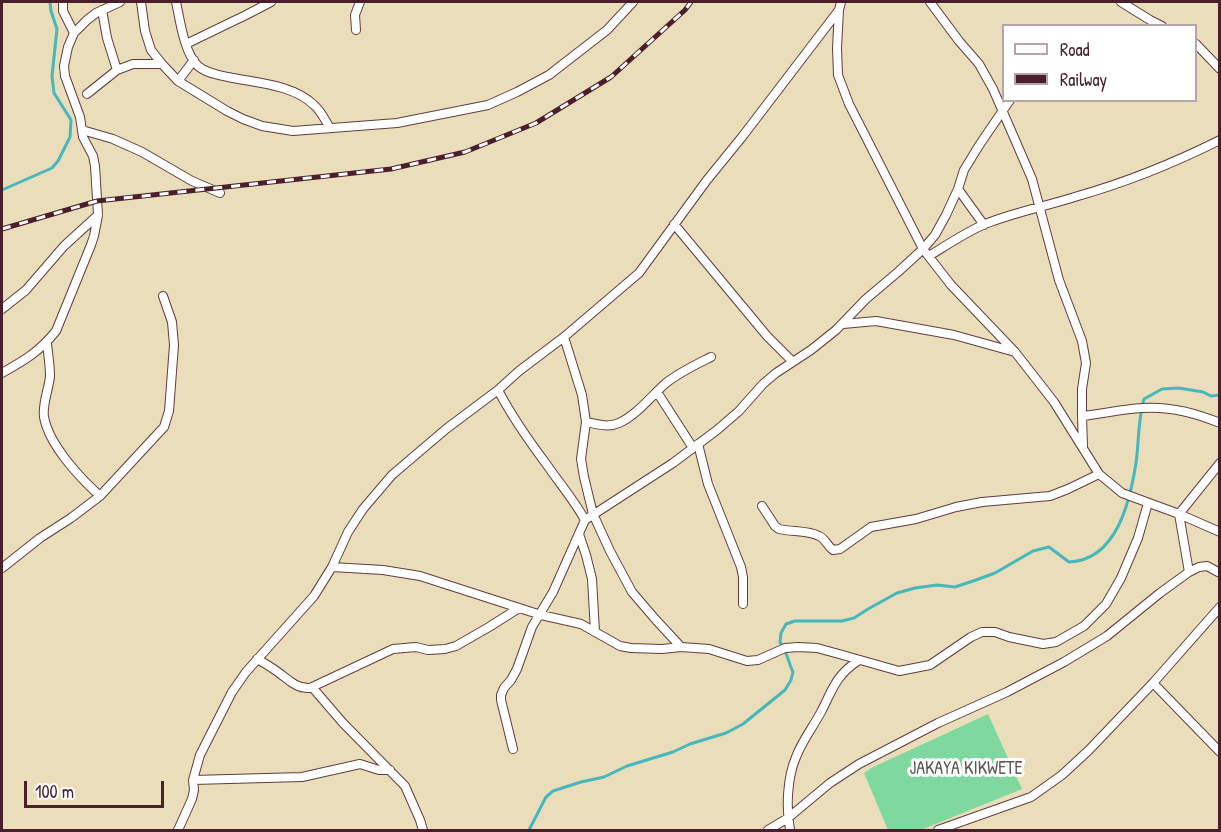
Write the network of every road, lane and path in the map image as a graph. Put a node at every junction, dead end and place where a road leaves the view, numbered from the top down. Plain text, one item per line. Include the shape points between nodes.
1 (63, 2) edge
2 (120, 2) edge
3 (141, 2) edge
4 (176, 2) edge
5 (271, 2) edge
6 (360, 2) edge
7 (633, 2) edge
8 (930, 2) edge
9 (1121, 2) edge
10 (840, 6) edge
11 (102, 10) junction
12 (1158, 24) edge
13 (356, 30) dead end
14 (74, 33) junction
15 (186, 44) junction
16 (1197, 45) edge
17 (194, 60) junction
18 (162, 64) junction
19 (1220, 69) edge
20 (117, 70) junction
21 (178, 81) junction
22 (87, 94) dead end
23 (1009, 102) edge
24 (1003, 110) junction
25 (330, 128) junction
26 (82, 130) junction
27 (1220, 140) edge
28 (958, 189) junction
29 (220, 193) dead end
30 (1040, 207) junction
31 (98, 215) junction
32 (674, 224) junction
33 (984, 225) junction
34 (923, 249) junction
35 (929, 256) junction
36 (163, 296) dead end
37 (2, 309) edge
38 (842, 324) junction
39 (564, 337) junction
40 (46, 343) junction
41 (1015, 352) junction
42 (711, 357) dead end
43 (792, 361) junction
44 (2, 373) edge
45 (498, 390) junction
46 (657, 392) junction
47 (1082, 416) junction
48 (586, 422) junction
49 (1220, 423) edge
50 (695, 446) junction
51 (1083, 448) junction
52 (1220, 463) edge
53 (1099, 474) junction
54 (100, 496) junction
55 (1148, 504) junction
56 (762, 506) dead end
57 (593, 514) junction
58 (1179, 514) junction
59 (585, 519) junction
60 (1220, 532) edge
61 (579, 534) junction
62 (332, 567) junction
63 (2, 568) edge
64 (1189, 572) junction
65 (1220, 573) edge
66 (743, 604) dead end
67 (1220, 607) edge
68 (519, 608) junction
69 (541, 615) junction
70 (596, 632) junction
71 (681, 647) junction
72 (257, 659) junction
73 (859, 660) junction
74 (1153, 683) junction
75 (312, 687) junction
76 (513, 749) dead end
77 (1220, 752) edge
78 (390, 770) junction
79 (193, 780) junction
80 (788, 818) junction
81 (178, 831) edge
82 (423, 831) edge
83 (768, 831) edge
84 (790, 831) edge
85 (938, 831) edge

1 - 14 street via 63,11
2 - 11 street
3 - 18 street via 145,31
4 - 15 street
5 - 15 street
6 - 13 street via 355,15
7 - 25 street via 607,30 549,75 488,105 397,123
8 - 24 street via 979,64
9 - 12 street
10 - 32 street
10 - 34 street via 838,75
11 - 14 street
11 - 20 street
14 - 26 street via 64,66
15 - 17 street
16 - 19 street
17 - 21 street
17 - 25 street via 208,72 291,91 316,106
18 - 20 street via 133,64
18 - 21 street
20 - 22 street
21 - 25 street via 227,111 262,126 293,131
23 - 24 street
24 - 28 street via 964,170
24 - 30 street
26 - 29 street via 142,152
26 - 31 street via 95,166
27 - 30 street via 1134,178
28 - 33 street
28 - 34 street via 935,235
30 - 33 street
30 - 47 street via 1059,280 1082,341 1086,363
31 - 37 street via 64,246 26,290
31 - 40 street via 92,245 63,318
32 - 39 street via 639,273
32 - 43 street
33 - 35 street
34 - 35 street
34 - 38 street
35 - 41 street
36 - 54 street via 172,322 174,345 169,411 164,427
38 - 41 street via 876,321 954,335
38 - 43 street
39 - 45 street
39 - 48 street
40 - 44 street
40 - 54 street via 50,374 44,417 48,429 58,449
41 - 51 street
42 - 46 street
43 - 50 street
45 - 59 street via 520,429
45 - 62 street via 392,475 363,509
46 - 48 street via 618,423 608,426
46 - 50 street
47 - 49 street via 1161,408
47 - 51 street
48 - 57 street via 581,459
50 - 57 street
50 - 66 street via 741,567
51 - 53 street
52 - 58 street
53 - 55 street via 1122,493
53 - 56 street via 1050,496 982,502 871,527 833,550 818,535 779,529
54 - 63 street
55 - 58 street
55 - 73 street via 1132,554 1106,604 1067,637 1043,644 982,632 930,665 899,671
57 - 59 street
57 - 71 street via 632,592
58 - 60 street
58 - 64 street
59 - 61 street
61 - 69 street
61 - 70 street via 592,579
62 - 68 street via 406,573
62 - 72 street via 314,596
64 - 65 street via 1207,566
64 - 80 street via 1107,636 1007,692 859,764
67 - 74 street
68 - 69 street
68 - 75 street via 456,645 445,649 393,649
69 - 70 street via 581,624
69 - 76 street via 501,695
70 - 71 street via 631,648
71 - 73 street via 709,649 747,661 798,647
72 - 75 street via 295,685
72 - 79 street via 232,692 200,755
73 - 80 street via 836,681 796,756 789,784
74 - 77 street
74 - 85 street via 1089,750 1031,797
75 - 78 street
78 - 79 street via 360,764 302,777
78 - 82 street via 405,786
79 - 81 street via 192,799
80 - 83 street
80 - 84 street

